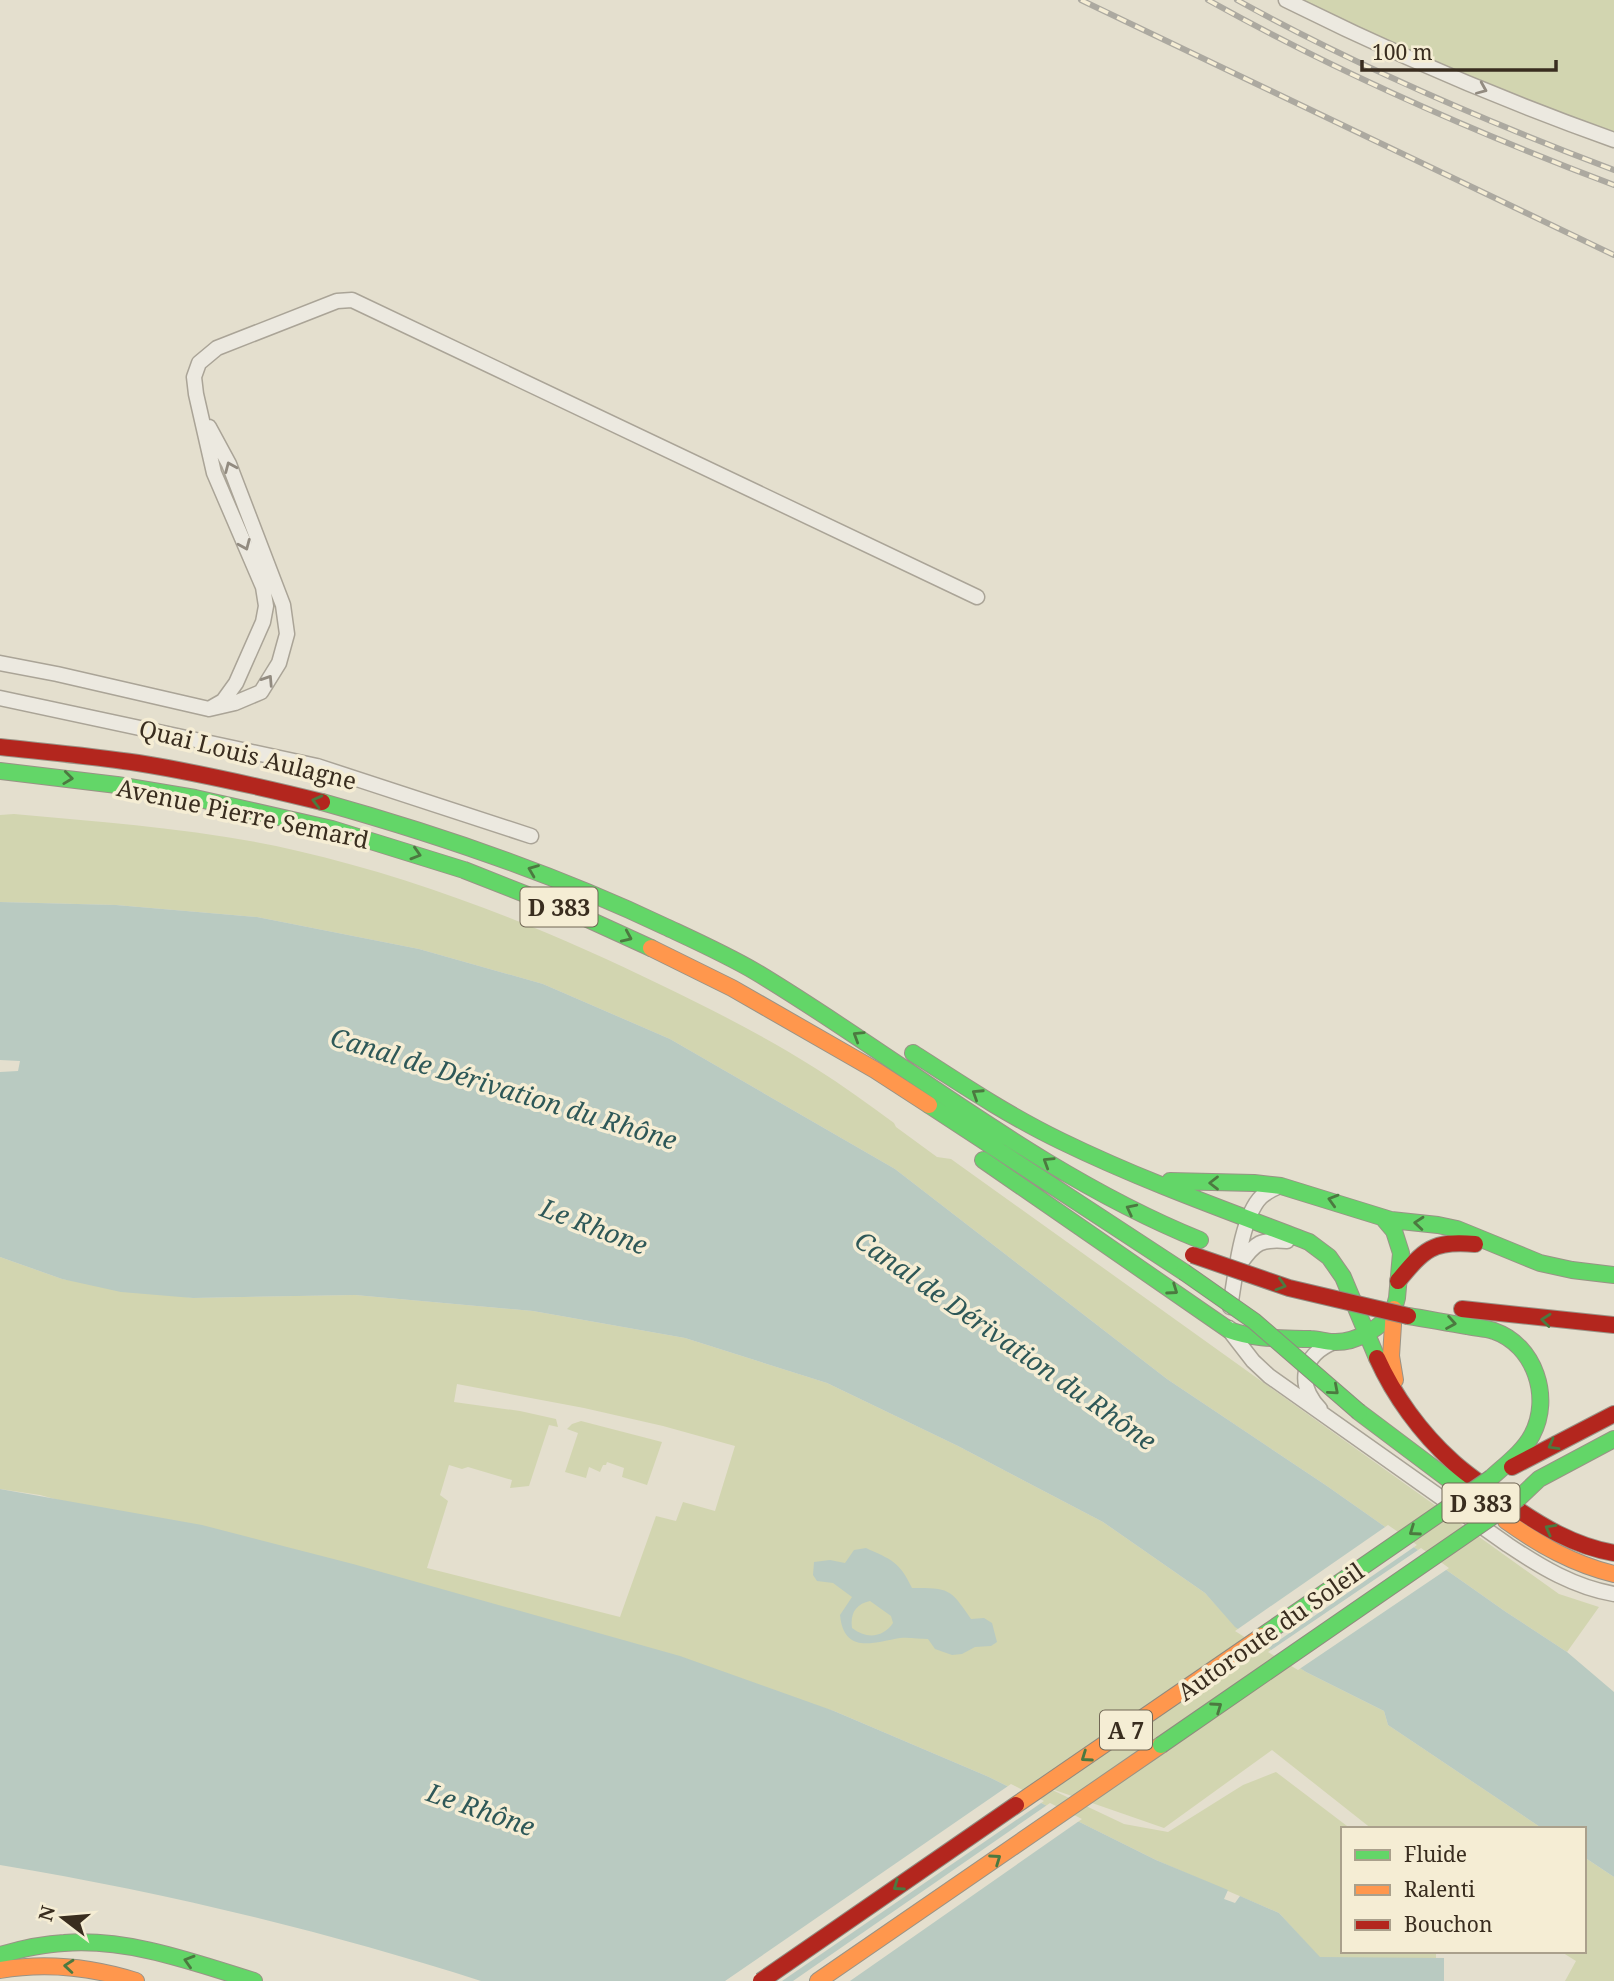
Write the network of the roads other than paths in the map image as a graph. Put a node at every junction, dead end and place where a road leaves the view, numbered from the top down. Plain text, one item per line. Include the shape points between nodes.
1 (1286, 0) edge
2 (1614, 140) edge
3 (201, 411) junction
4 (977, 597) dead end
5 (0, 663) edge
6 (0, 698) edge
7 (209, 709) junction
8 (0, 747) edge
9 (0, 771) edge
10 (531, 836) dead end
11 (751, 970) junction
12 (822, 1041) junction
13 (1036, 1177) junction
14 (1147, 1180) junction
15 (1281, 1186) junction
16 (1383, 1218) junction
17 (1249, 1219) junction
18 (1309, 1242) junction
19 (1187, 1247) junction
20 (1499, 1248) junction
21 (1236, 1271) junction
22 (1614, 1275) edge
23 (1398, 1282) junction
24 (1408, 1307) junction
25 (1614, 1325) edge
26 (1229, 1330) junction
27 (1367, 1334) junction
28 (1334, 1342) junction
29 (1398, 1395) junction
30 (1614, 1414) edge
31 (1325, 1415) junction
32 (1614, 1439) edge
33 (1614, 1455) edge
34 (1491, 1478) junction
35 (1519, 1498) junction
36 (1614, 1553) edge
37 (1614, 1574) edge
38 (1614, 1594) edge
39 (0, 1955) edge
40 (0, 1970) edge
41 (136, 1981) edge
42 (254, 1981) edge
43 (761, 1981) edge
44 (818, 1981) edge

1 -> 2 street via 1412,59
3 - 4 street via 194,377 199,363 217,348 337,301 352,300
3 -> 7 street via 214,473 263,587 266,606 236,684 223,701
7 -> 3 street via 261,692 279,663 287,634 283,605 234,477
5 - 7 street
6 - 10 street, Quai Louis Aulagne via 317,766
11 -> 8 main road, Avenue Pierre Semard / D 383 via 641,915 541,873 479,849 333,805 156,767
9 -> 12 main road, Avenue Pierre Semard / D 383 via 195,798 332,828 428,858 659,951
14 -> 11 main road via 1024,1122 807,990
19 -> 11 main road, D 383
12 - 13 main road, D 383 via 875,1070
12 -> 26 main road via 1028,1193
13 - 19 main road via 1113,1218
13 -> 37 main road, D 383, bridge via 1254,1321 1359,1412 1527,1535 1579,1565
15 -> 14 main road
14 - 17 main road
16 -> 15 main road
15 - 17 street via 1260,1198
20 -> 16 main road via 1447,1226
16 - 23 main road via 1399,1240
17 - 18 main road
17 - 21 street
18 - 21 street via 1261,1242
18 - 27 main road via 1337,1267
19 - 24 main road, D 383 via 1261,1263
20 - 22 main road via 1554,1267
20 - 23 main road via 1456,1241 1438,1244 1418,1258
21 - 26 street
23 - 24 main road
25 -> 24 main road, D 383
24 - 27 main road
24 - 29 main road via 1391,1356
24 -> 34 main road via 1494,1331 1519,1346 1532,1363 1541,1392 1538,1424
26 - 28 main road via 1257,1339
26 - 31 street via 1259,1368
27 - 28 main road
27 - 29 main road
28 - 31 street via 1314,1355 1305,1371 1311,1396
36 -> 29 main road via 1574,1542 1549,1529 1462,1470 1427,1436
30 -> 34 main road, Autoroute du Soleil / A 7
31 - 38 street via 1546,1570
32 - 35 main road, Autoroute du Soleil / A 7 via 1539,1479
33 - 35 main road
34 -> 43 main road, Autoroute du Soleil / A 7, bridge
44 -> 35 main road, Autoroute du Soleil / A 7, bridge
42 -> 39 main road via 120,1944 55,1943
41 -> 40 main road via 64,1965

